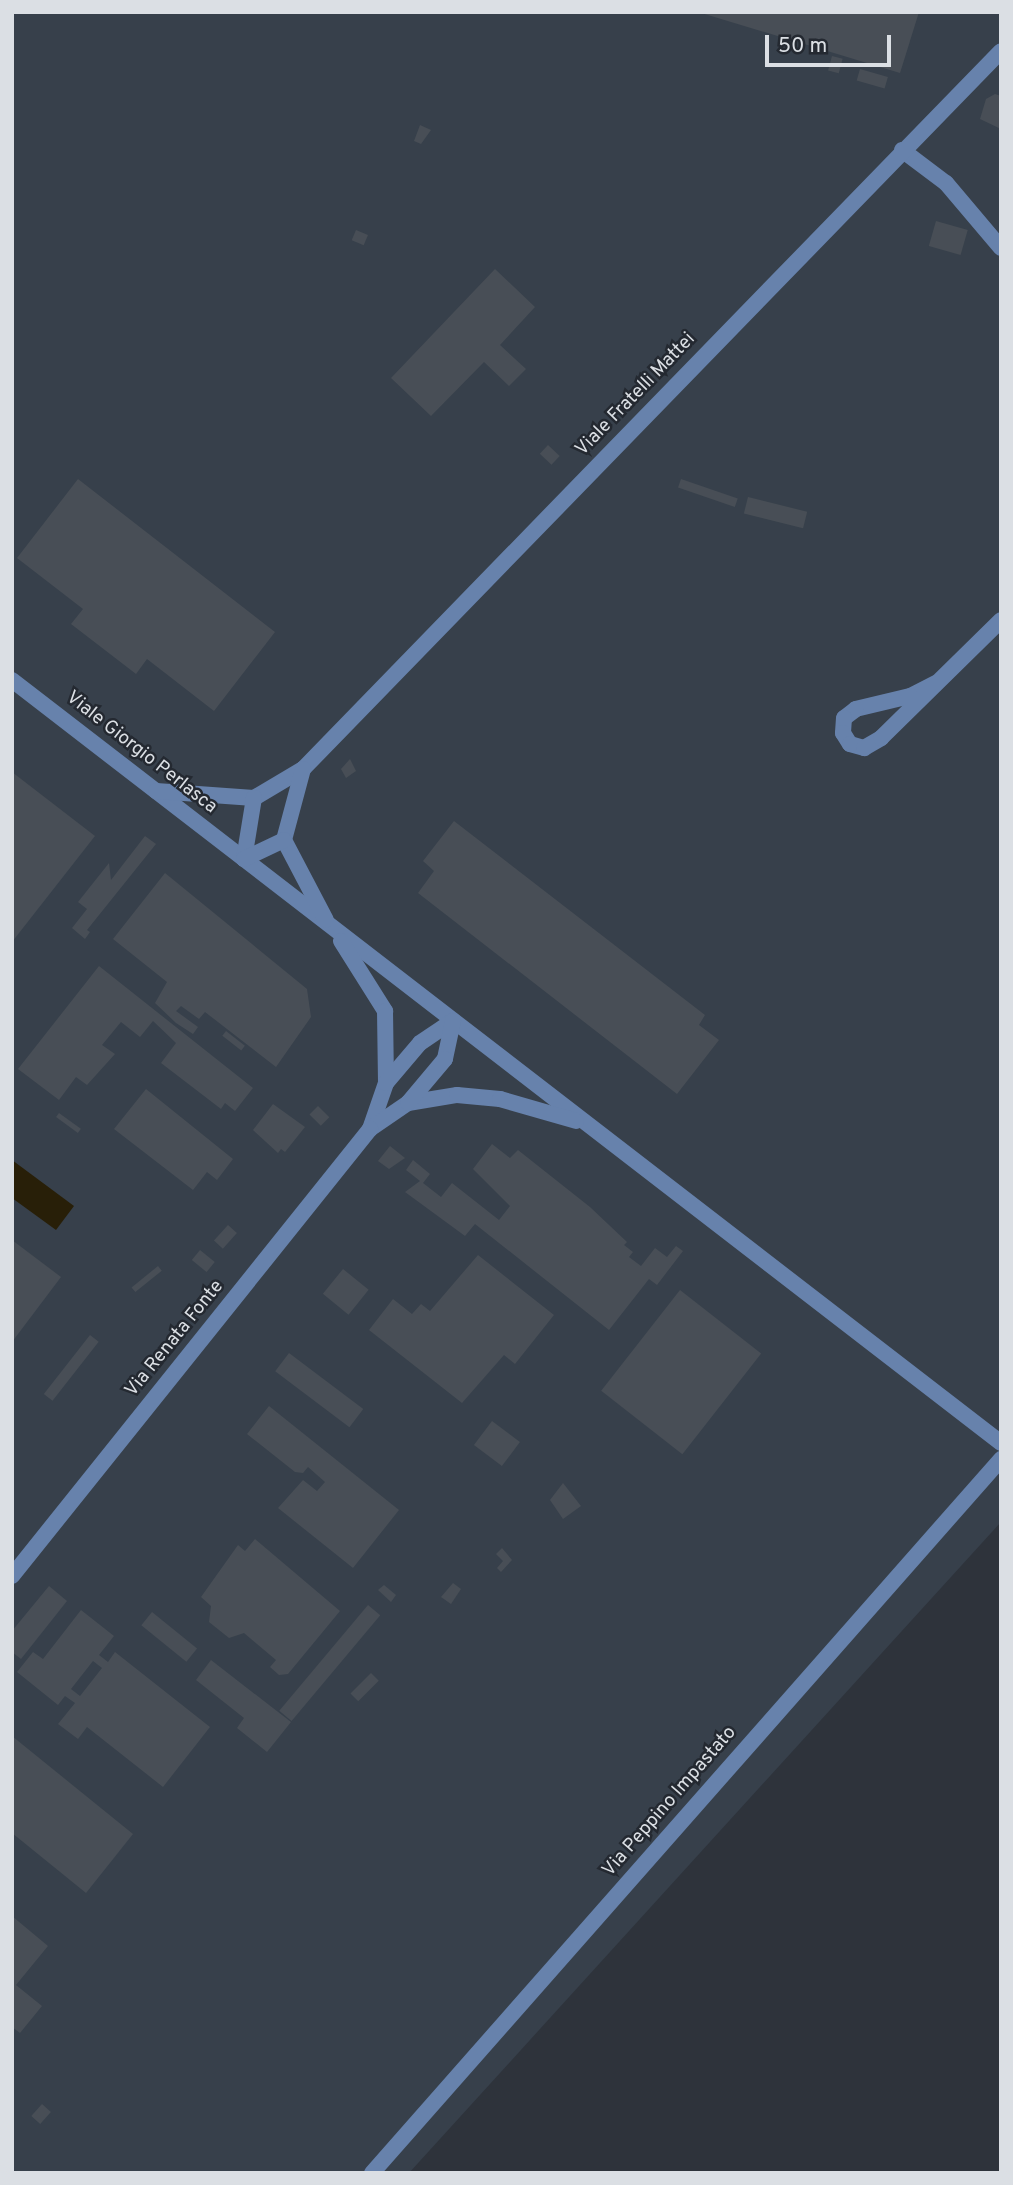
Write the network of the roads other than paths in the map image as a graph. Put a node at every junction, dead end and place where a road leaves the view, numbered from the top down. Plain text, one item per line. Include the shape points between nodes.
1 (1001, 51) edge
2 (902, 150) junction
3 (1001, 248) edge
4 (1001, 620) edge
5 (12, 680) edge
6 (936, 682) junction
7 (303, 769) junction
8 (156, 792) junction
9 (254, 798) junction
10 (284, 840) junction
11 (244, 859) junction
12 (328, 924) junction
13 (453, 1021) junction
14 (386, 1083) junction
15 (408, 1103) junction
16 (585, 1123) junction
17 (370, 1129) junction
18 (1001, 1443) edge
19 (1001, 1459) edge
20 (12, 1576) edge
21 (372, 2173) edge

1 - 2 street, Viale Fratelli Mattei
2 - 3 street via 946,183
2 - 7 street, Viale Fratelli Mattei
4 - 6 street
5 - 8 street, Viale Giorgio Perlasca
6 - 6 street via 910,696 856,709 844,718 843,733 850,744 864,748 917,707
7 - 9 street, Viale Fratelli Mattei
7 - 10 street, Viale Fratelli Mattei
8 - 9 street
8 - 11 street, Viale Giorgio Perlasca
9 - 11 street
10 - 11 street
10 - 12 street
11 - 12 street, Viale Giorgio Perlasca
12 - 13 street, Viale Giorgio Perlasca
12 - 14 street, Via Renata Fonte via 362,969 385,1011
13 - 14 street, Via Renata Fonte via 420,1043
13 - 15 street, Via Renata Fonte via 445,1059
13 - 16 street, Viale Giorgio Perlasca
14 - 17 street, Via Renata Fonte
15 - 16 street, Via Renata Fonte via 457,1095 500,1099
15 - 17 street, Via Renata Fonte
16 - 18 street, Viale Giorgio Perlasca
17 - 20 street, Via Renata Fonte
19 - 21 street, Via Peppino Impastato

